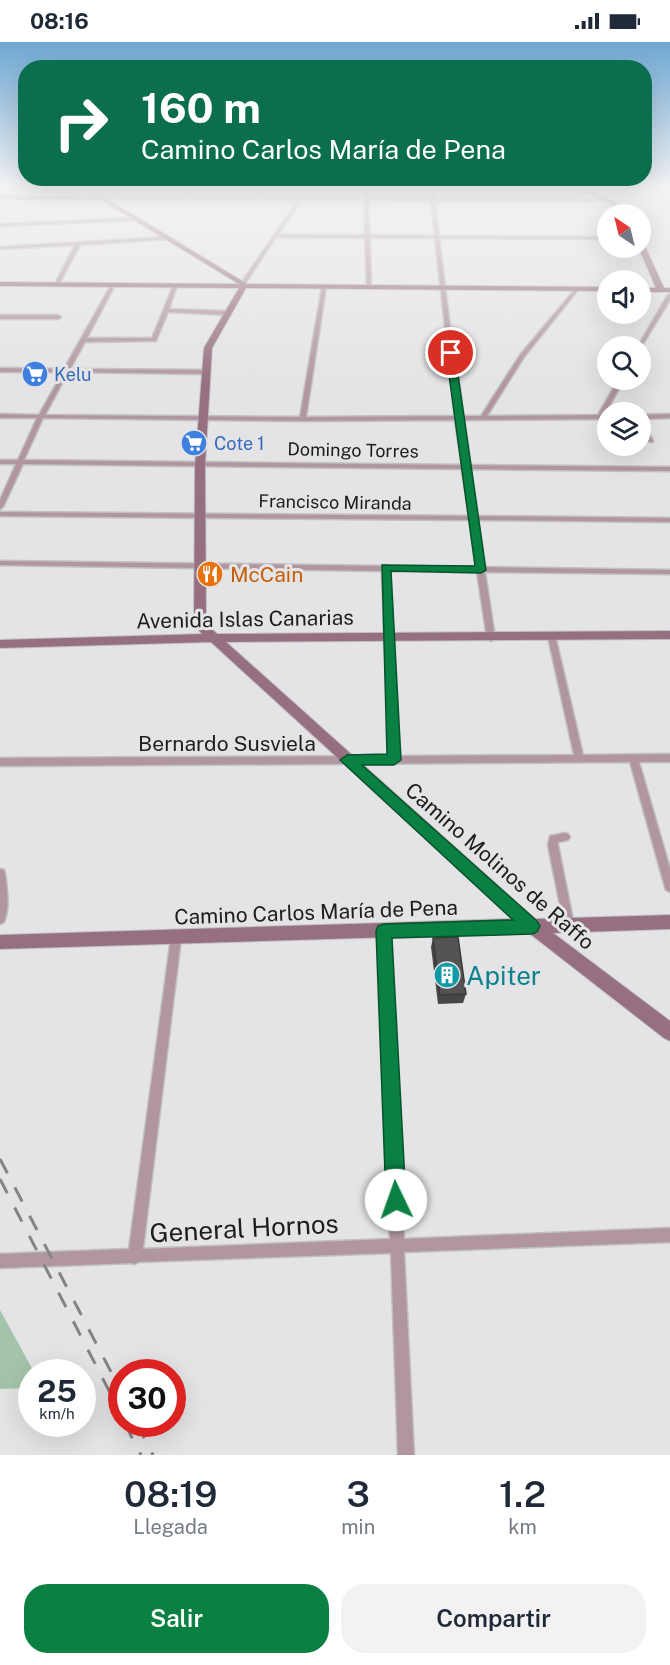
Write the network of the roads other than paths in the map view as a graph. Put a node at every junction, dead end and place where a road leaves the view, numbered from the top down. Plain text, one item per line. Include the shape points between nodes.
1 (73, 252) edge
2 (190, 252) edge
3 (265, 252) edge
4 (368, 252) edge
5 (438, 252) edge
6 (647, 258) edge
7 (0, 284) edge
8 (57, 284) junction
9 (113, 285) junction
10 (243, 285) junction
11 (175, 286) junction
12 (324, 287) junction
13 (369, 288) junction
14 (443, 288) junction
15 (576, 289) junction
16 (597, 289) edge
17 (651, 290) edge
18 (661, 290) junction
19 (670, 290) edge
20 (670, 296) edge
21 (167, 310) junction
22 (228, 313) junction
23 (0, 317) edge
24 (58, 317) dead end
25 (646, 336) edge
26 (84, 340) junction
27 (0, 370) edge
28 (67, 371) junction
29 (205, 372) junction
30 (0, 416) edge
31 (670, 416) edge
32 (41, 417) junction
33 (597, 417) edge
34 (651, 417) edge
35 (202, 418) junction
36 (458, 418) junction
37 (483, 418) junction
38 (303, 419) junction
39 (0, 462) edge
40 (21, 462) junction
41 (201, 464) junction
42 (466, 466) junction
43 (670, 469) edge
44 (0, 507) edge
45 (0, 514) edge
46 (200, 515) junction
47 (473, 519) junction
48 (670, 520) edge
49 (0, 563) edge
50 (200, 566) junction
51 (386, 567) junction
52 (481, 570) junction
53 (670, 572) edge
54 (670, 635) edge
55 (213, 638) junction
56 (389, 638) junction
57 (490, 638) junction
58 (552, 638) junction
59 (0, 644) edge
60 (633, 758) junction
61 (670, 758) edge
62 (579, 759) junction
63 (347, 760) junction
64 (394, 760) junction
65 (0, 762) edge
66 (565, 837) dead end
67 (0, 873) edge
68 (670, 887) edge
69 (0, 919) edge
70 (670, 922) edge
71 (569, 925) junction
72 (532, 926) junction
73 (384, 931) junction
74 (176, 938) junction
75 (0, 942) edge
76 (670, 1032) edge
77 (670, 1235) edge
78 (398, 1244) junction
79 (135, 1257) junction
80 (0, 1261) edge
81 (406, 1455) edge

1 - 8 street
2 - 10 street
3 - 10 street
4 - 13 street
5 - 14 street
6 - 18 street
7 - 8 street
8 - 9 street
9 - 11 street
9 - 26 street
10 - 11 street
10 - 12 street
10 - 22 street, Camino Molinos de Raffo
11 - 21 street
12 - 13 street
12 - 38 street
13 - 14 street
14 - 15 street
14 - 36 street
15 - 16 street
15 - 37 street via 522,356
17 - 18 street
18 - 19 street
20 - 25 street
21 - 22 street
21 - 26 street via 154,340
22 - 29 street, Camino Molinos de Raffo via 208,348
23 - 24 street
26 - 28 street
27 - 28 street
28 - 29 street
28 - 32 street
29 - 35 street, Camino Molinos de Raffo
30 - 32 street
31 - 34 street
32 - 35 street
32 - 40 street
33 - 37 street
35 - 38 street
35 - 41 street, Camino Molinos de Raffo
36 - 37 street
36 - 38 street
36 - 42 street
39 - 40 street, Domingo Torres
40 - 41 street, Domingo Torres
40 - 44 street
41 - 42 street, Domingo Torres
41 - 46 street, Camino Molinos de Raffo
42 - 43 street, Domingo Torres
42 - 47 street
45 - 46 street, Francisco Miranda
46 - 47 street, Francisco Miranda
46 - 50 street, Camino Molinos de Raffo
47 - 48 street, Francisco Miranda
47 - 52 street
49 - 50 street
50 - 51 street
50 - 55 street, Camino Molinos de Raffo via 200,619
51 - 52 street
51 - 56 street
52 - 53 street
52 - 57 street
54 - 58 street, Avenida Islas Canarias
55 - 56 street, Avenida Islas Canarias
55 - 59 street, Avenida Islas Canarias
55 - 63 street, Camino Molinos de Raffo
56 - 57 street, Avenida Islas Canarias
56 - 64 street
57 - 58 street, Avenida Islas Canarias
58 - 62 street
60 - 61 street, Bernardo Susviela
60 - 62 street, Bernardo Susviela
60 - 68 street
62 - 64 street, Bernardo Susviela
63 - 64 street, Bernardo Susviela
63 - 65 street, Bernardo Susviela
63 - 72 street, Camino Molinos de Raffo
66 - 71 street via 553,839 552,843
67 - 69 street
70 - 71 street, Camino Carlos María de Pena
71 - 72 street, Camino Carlos María de Pena
72 - 73 street, Camino Carlos María de Pena
72 - 76 street, Camino Molinos de Raffo
73 - 74 street, Camino Carlos María de Pena
73 - 78 street
74 - 75 street, Camino Carlos María de Pena
74 - 79 street
77 - 78 street, General Hornos
78 - 79 street, General Hornos
78 - 81 street
79 - 80 street, General Hornos

